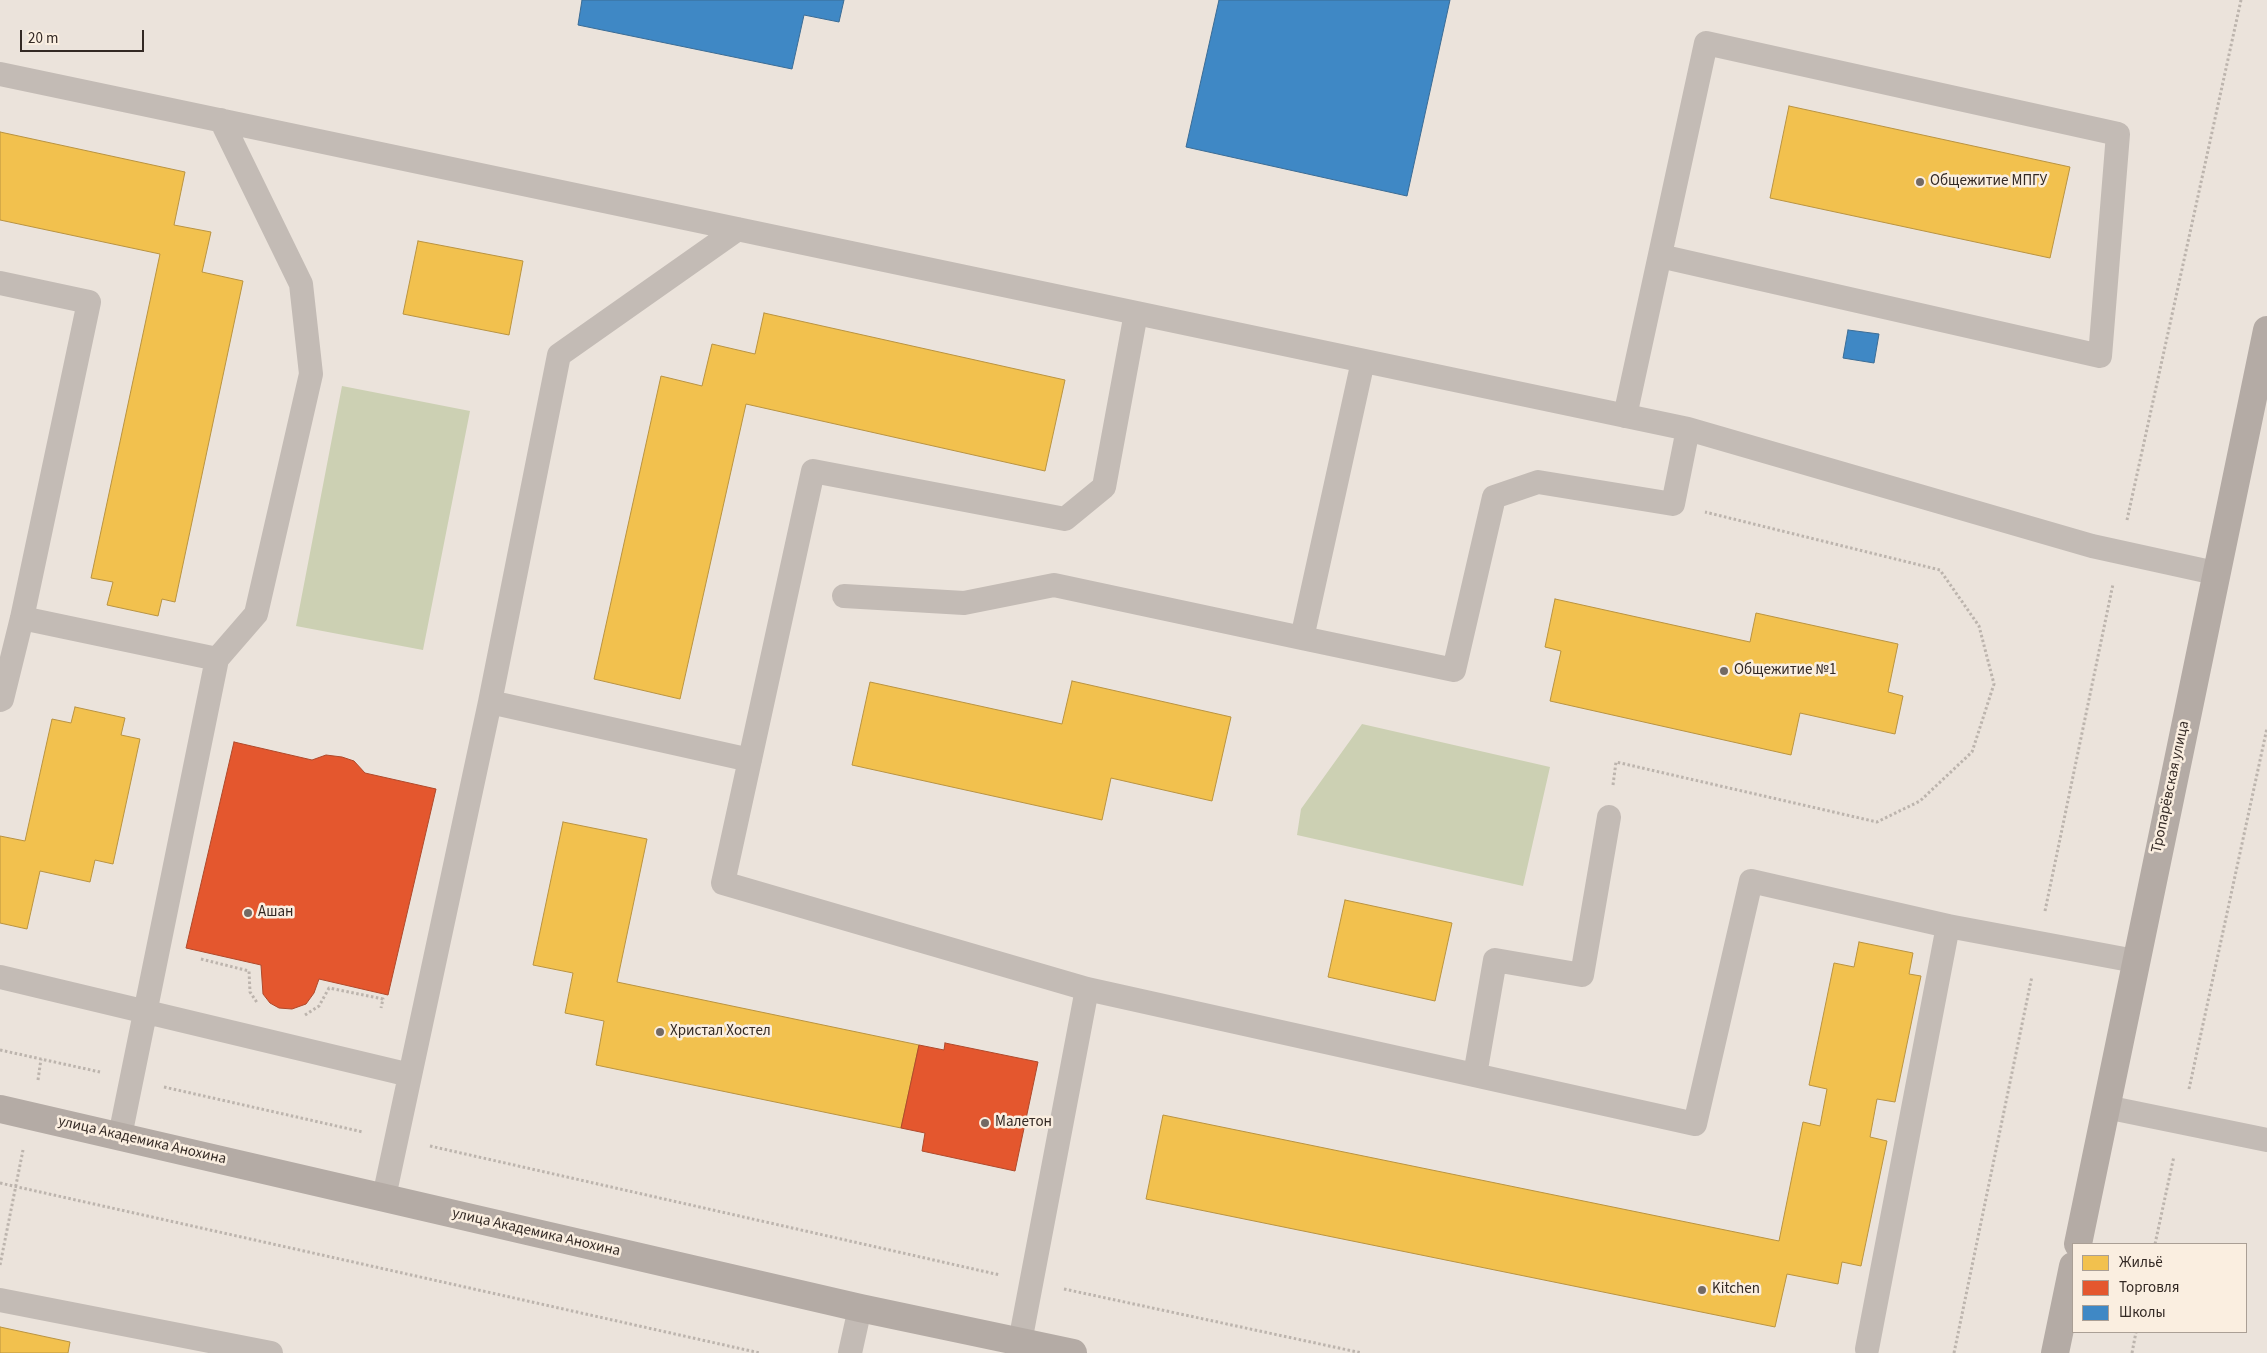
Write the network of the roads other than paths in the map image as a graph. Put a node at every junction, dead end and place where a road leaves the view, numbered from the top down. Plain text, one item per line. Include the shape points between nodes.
1 (0, 74) edge
2 (221, 120) junction
3 (738, 229) junction
4 (1660, 256) junction
5 (0, 283) edge
6 (1136, 313) junction
7 (2267, 330) edge
8 (1364, 360) junction
9 (1625, 416) junction
10 (1688, 429) junction
11 (2215, 573) junction
12 (844, 596) dead end
13 (22, 618) junction
14 (1302, 638) junction
15 (217, 659) junction
16 (0, 700) edge
17 (490, 702) junction
18 (750, 760) junction
19 (1608, 817) road end
20 (1948, 926) junction
21 (2136, 961) junction
22 (0, 977) edge
23 (1087, 989) junction
24 (146, 1012) junction
25 (410, 1075) junction
26 (1475, 1075) junction
27 (2106, 1107) junction
28 (0, 1109) edge
29 (120, 1136) junction
30 (2267, 1140) edge
31 (384, 1197) junction
32 (2078, 1243) edge
33 (2072, 1271) edge
34 (0, 1300) edge
35 (860, 1308) junction
36 (1020, 1342) junction
37 (1867, 1349) dead end
38 (271, 1353) edge
39 (850, 1353) edge
40 (1073, 1353) edge
41 (2055, 1353) edge

1 - 2 lane
2 - 3 lane
2 - 15 lane via 300,284 311,374 256,614
3 - 6 lane
3 - 17 lane via 559,355
4 - 4 lane via 1706,43 2118,134 2100,356
4 - 9 lane
5 - 13 lane via 89,302
6 - 8 lane
6 - 18 lane via 1104,487 1065,519 814,471
7 - 11 street, Тропарёвская улица
8 - 9 lane
8 - 14 lane
9 - 10 lane
10 - 11 lane via 2120,553
10 - 14 lane via 1673,504 1538,482 1494,497 1454,670
11 - 21 street, Тропарёвская улица
12 - 14 lane via 964,604 1054,585
13 - 15 lane
13 - 16 lane
15 - 24 lane
17 - 18 lane
17 - 25 lane
18 - 23 lane via 723,883
19 - 26 lane via 1582,975 1494,960
20 - 21 lane
20 - 26 lane via 1751,881 1696,1124
20 - 37 lane
21 - 27 street, Тропарёвская улица
22 - 24 lane
23 - 26 lane
23 - 36 lane
24 - 25 lane
24 - 29 lane
25 - 31 lane
27 - 30 lane
27 - 32 street, Тропарёвская улица
28 - 29 street, улица Академика Анохина
29 - 31 street, улица Академика Анохина
31 - 35 street, улица Академика Анохина
33 - 41 street
34 - 38 lane
35 - 36 street, улица Академика Анохина
35 - 39 lane
36 - 40 street, улица Академика Анохина

